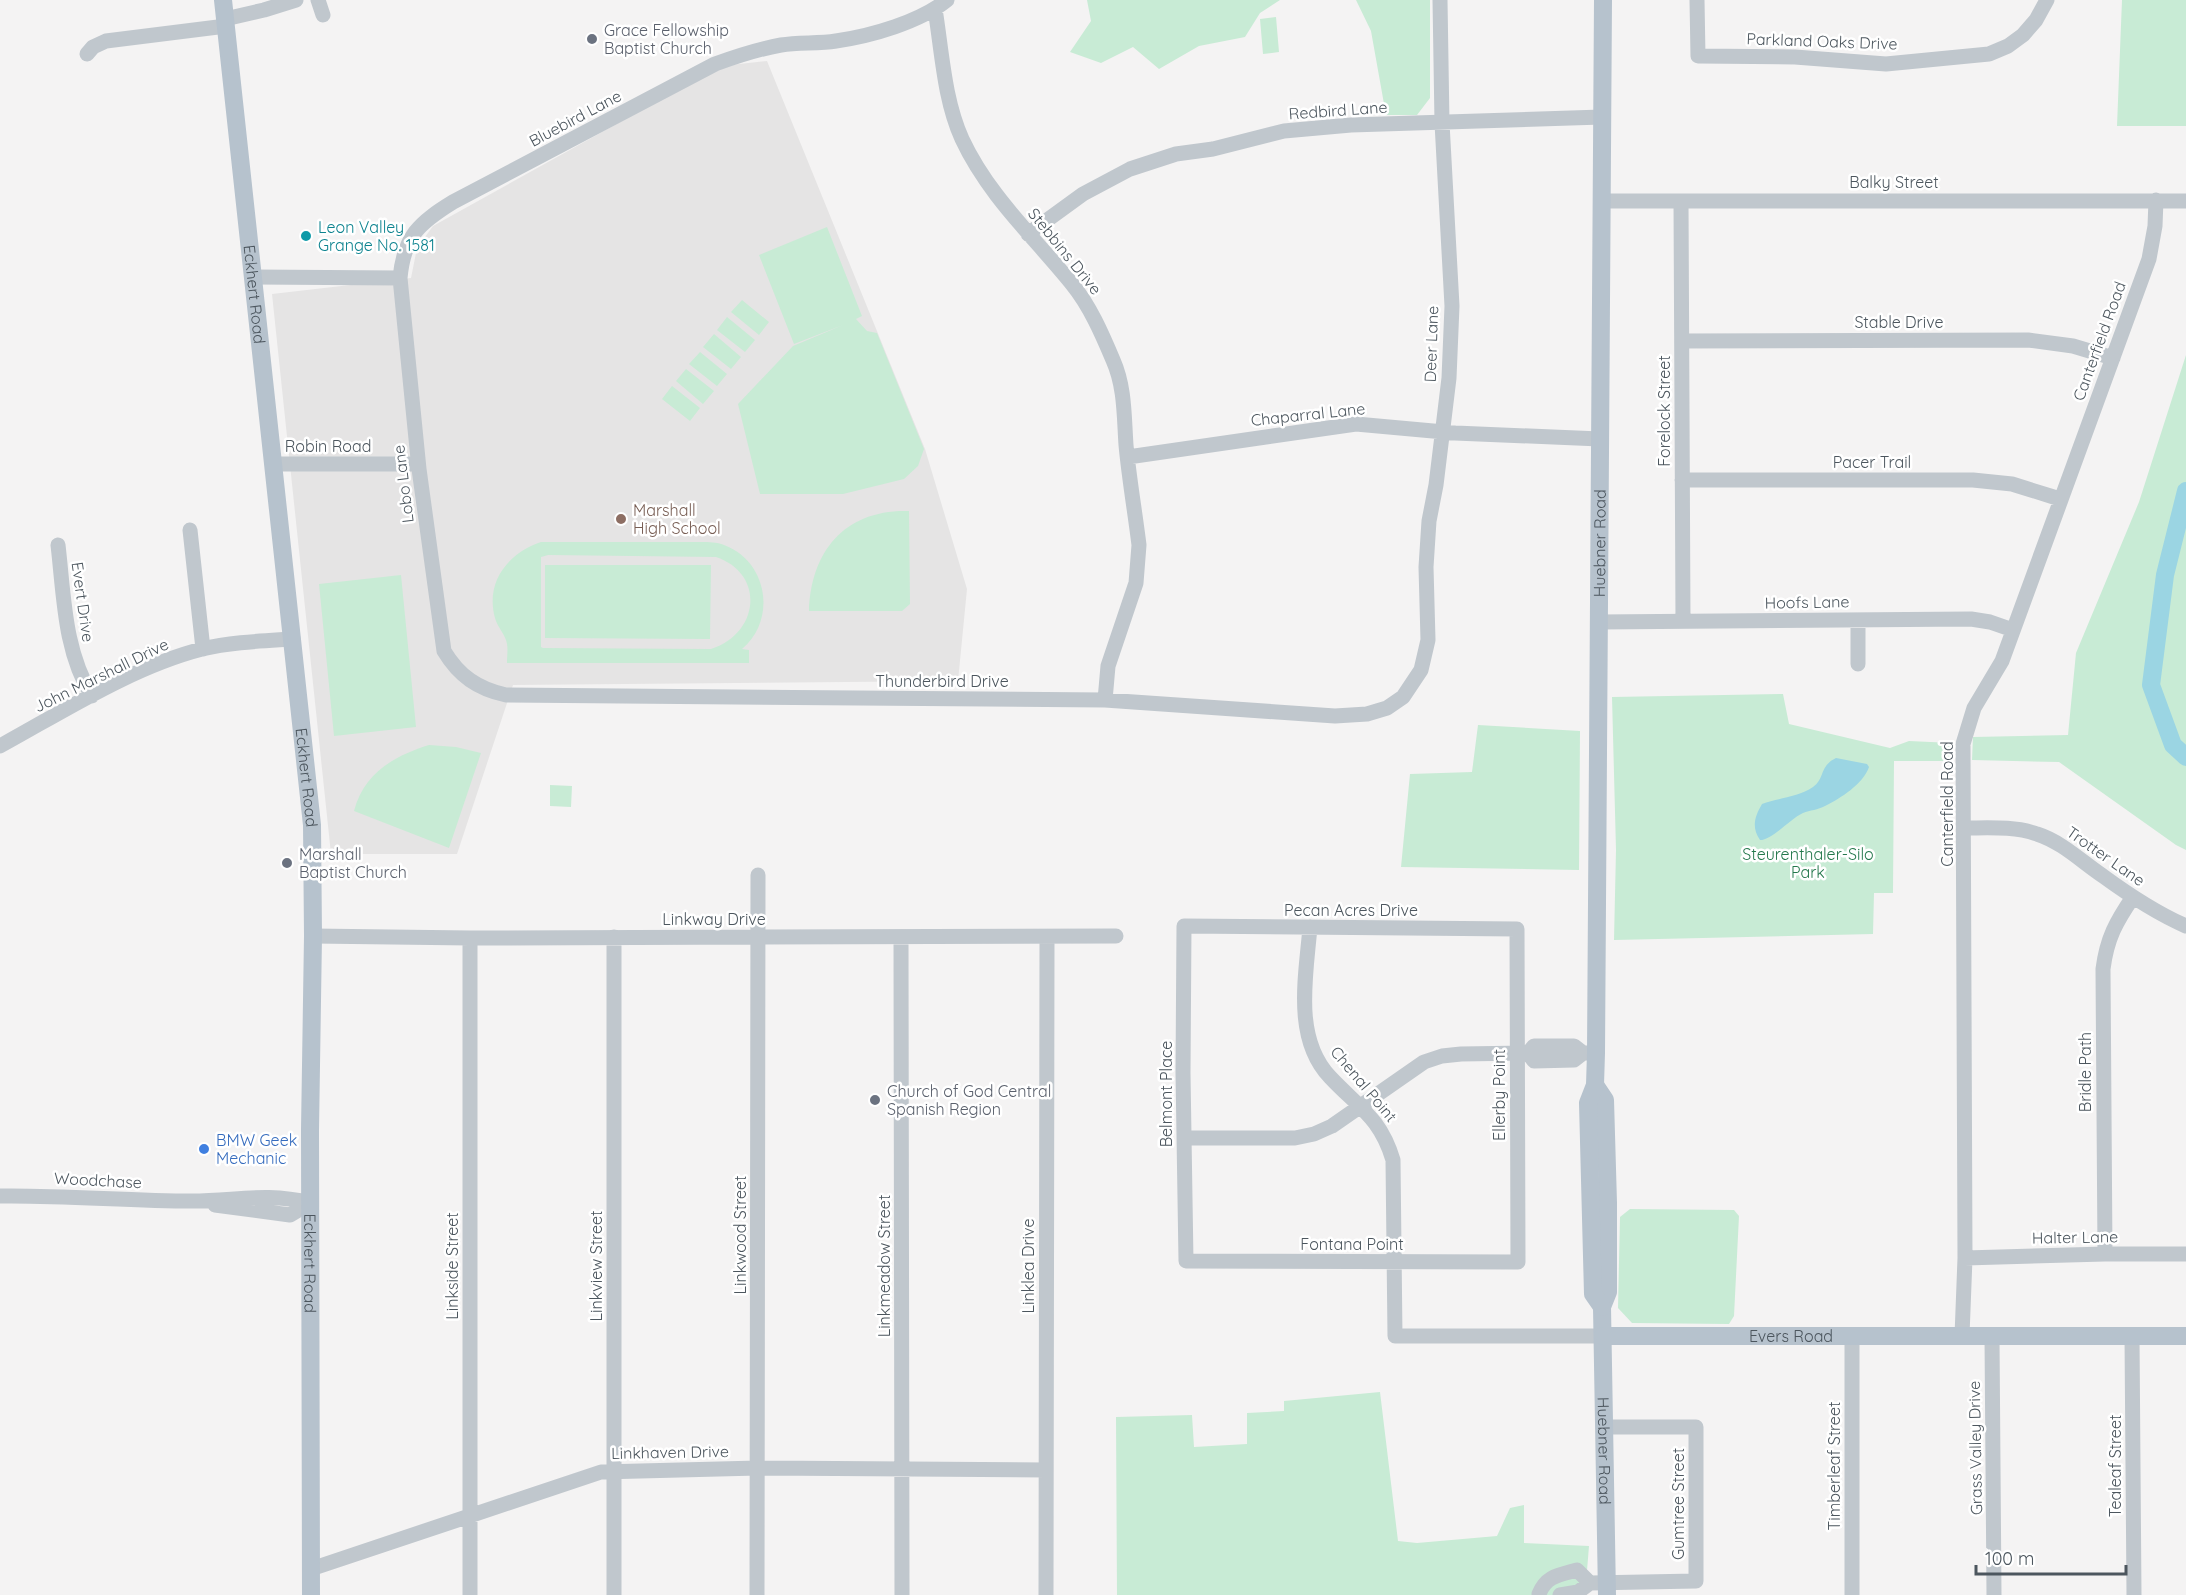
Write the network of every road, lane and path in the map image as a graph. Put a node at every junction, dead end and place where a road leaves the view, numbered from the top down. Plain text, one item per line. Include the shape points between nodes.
1 (223, 0) edge
2 (296, 0) edge
3 (1440, 0) edge
4 (1603, 0) edge
5 (1697, 0) edge
6 (2047, 0) edge
7 (941, 5) edge
8 (226, 22) junction
9 (87, 54) dead end
10 (1602, 117) junction
11 (1442, 123) junction
12 (2156, 200) junction
13 (1602, 201) junction
14 (1681, 201) junction
15 (2186, 201) edge
16 (1028, 234) junction
17 (252, 277) junction
18 (400, 278) junction
19 (1682, 341) junction
20 (2113, 358) junction
21 (1443, 432) junction
22 (1600, 439) junction
23 (1128, 458) junction
24 (273, 464) junction
25 (418, 464) junction
26 (1682, 480) junction
27 (2060, 499) junction
28 (190, 530) dead end
29 (58, 545) dead end
30 (1858, 620) junction
31 (1683, 621) junction
32 (1599, 622) junction
33 (2013, 630) junction
34 (293, 639) junction
35 (203, 649) junction
36 (1858, 664) dead end
37 (466, 678) joint
38 (1412, 686) joint
39 (92, 696) junction
40 (1105, 700) junction
41 (0, 746) edge
42 (1964, 828) junction
43 (758, 875) dead end
44 (2133, 897) junction
45 (1184, 926) joint
46 (2186, 926) edge
47 (1310, 927) junction
48 (1517, 929) joint
49 (313, 936) junction
50 (1116, 936) dead end
51 (614, 937) junction
52 (901, 937) junction
53 (1047, 937) junction
54 (470, 938) junction
55 (758, 938) junction
56 (1522, 1053) junction
57 (1590, 1053) junction
58 (1360, 1106) junction
59 (1184, 1138) junction
60 (0, 1196) edge
61 (310, 1203) junction
62 (2104, 1254) junction
63 (2186, 1254) edge
64 (1965, 1258) junction
65 (1186, 1261) joint
66 (1395, 1262) junction
67 (1518, 1262) joint
68 (1395, 1336) joint
69 (1603, 1336) junction
70 (1962, 1336) junction
71 (2132, 1336) junction
72 (2186, 1336) edge
73 (1852, 1337) junction
74 (1992, 1337) junction
75 (1603, 1427) junction
76 (758, 1468) junction
77 (903, 1470) junction
78 (1046, 1470) junction
79 (615, 1472) junction
80 (471, 1515) junction
81 (311, 1569) junction
82 (1601, 1587) edge
83 (311, 1595) edge
84 (470, 1595) edge
85 (614, 1595) edge
86 (757, 1595) edge
87 (902, 1595) edge
88 (1046, 1595) edge
89 (1538, 1595) edge
90 (1552, 1595) edge
91 (1560, 1595) edge
92 (1852, 1595) edge
93 (1994, 1595) edge
94 (2134, 1595) edge

1 - 8 main road, Eckhert Road
2 - 8 street
3 - 11 street, Deer Lane
4 - 10 main road, Huebner Road
5 - 6 street, Parkland Oaks Drive via 1698,56 1795,57 1886,64 1976,56 1999,50 2030,28
7 - 16 street, Stebbins Drive via 954,117 985,178
7 - 18 street, Bluebird Lane via 873,33 749,51 715,64 429,217 409,239
8 - 9 street via 106,41
8 - 17 main road, Eckhert Road
10 - 11 street, Redbird Lane
10 - 13 main road, Huebner Road
11 - 16 street, Redbird Lane via 1316,127 1176,154 1130,169 1083,194
11 - 21 street, Deer Lane via 1452,306
12 - 14 street, Balky Street
12 - 15 street, Balky Street
12 - 20 street, Canterfield Road via 2149,259
13 - 14 street, Balky Street
13 - 22 main road, Huebner Road
14 - 19 street, Forelock Street
16 - 23 street, Stebbins Drive via 1085,301 1112,358 1124,399
17 - 18 street
17 - 24 main road, Eckhert Road
18 - 25 street, Lobo Lane
19 - 20 street, Stable Drive via 2028,340 2073,346
19 - 26 street, Forelock Street
20 - 27 street, Canterfield Road
21 - 22 street, Chaparral Lane
21 - 23 street, Chaparral Lane via 1356,424
21 - 38 street, Deer Lane via 1429,521 1428,640 1421,670
22 - 32 main road, Huebner Road
23 - 40 street, Stebbins Drive via 1139,570 1114,643
24 - 25 street, Robin Road
24 - 34 main road, Eckhert Road
25 - 37 street, Lobo Lane via 444,651
26 - 27 street, Pacer Trail via 1973,480 2012,484
26 - 31 street, Forelock Street
27 - 33 street, Canterfield Road
28 - 35 street
29 - 39 street, Evert Drive via 72,652
30 - 31 street, Hoofs Lane
30 - 33 street, Hoofs Lane via 1971,619
30 - 36 street
31 - 32 street, Hoofs Lane
32 - 57 main road, Huebner Road
33 - 42 street, Canterfield Road via 2002,661 1974,708 1966,731 1962,756
34 - 35 street, John Marshall Drive
34 - 49 main road, Eckhert Road via 312,825
35 - 39 street, John Marshall Drive via 156,664
37 - 40 street, Thunderbird Drive via 506,695
38 - 40 street, Thunderbird Drive via 1403,698 1387,708 1367,714 1332,716
39 - 41 street, John Marshall Drive
42 - 44 street, Trotter Lane via 2004,827 2037,834 2055,842
42 - 64 street, Canterfield Road
43 - 55 street, Linkwood Street
44 - 46 street, Trotter Lane
44 - 62 street, Bridle Path via 2113,929 2103,969
45 - 47 street, Pecan Acres Drive
45 - 59 street, Belmont Place
47 - 48 street, Pecan Acres Drive
47 - 58 street, Chenal Point via 1305,981 1311,1044 1324,1070
48 - 56 street, Ellerby Point
49 - 54 street, Linkway Drive
49 - 61 main road, Eckhert Road
50 - 53 street, Linkway Drive
51 - 54 street, Linkway Drive
51 - 55 street, Linkway Drive
51 - 79 street, Linkview Street
52 - 53 street, Linkway Drive
52 - 55 street, Linkway Drive
52 - 77 street, Linkmeadow Street
53 - 78 street, Linklea Drive
54 - 80 street, Linkside Street
55 - 76 street, Linkwood Street
56 - 57 street via 1534,1046 1574,1046
56 - 58 street via 1461,1053 1433,1059 1416,1066
56 - 67 street, Ellerby Point
57 - 69 main road, Huebner Road via 1595,1085 1605,1101 1608,1292 1602,1307
58 - 59 street via 1323,1130 1296,1137
58 - 66 street, Chenal Point via 1383,1133 1393,1160
59 - 65 street, Belmont Place
60 - 61 street, Woodchase via 195,1201 290,1215
61 - 81 main road, Eckhert Road
62 - 63 street, Halter Lane
62 - 64 street, Halter Lane
64 - 70 street, Canterfield Road
65 - 66 street, Fontana Point
66 - 67 street, Fontana Point
66 - 68 street, Chenal Point
68 - 69 street, Evers Road
69 - 73 main road, Evers Road
69 - 75 main road, Huebner Road
70 - 73 main road, Evers Road
70 - 74 main road, Evers Road
71 - 72 main road, Evers Road
71 - 74 main road, Evers Road
71 - 94 street, Tealeaf Street
73 - 92 street, Timberleaf Street
74 - 93 street, Grass Valley Drive
75 - 82 main road, Huebner Road
75 - 82 street, Gumtree Street via 1696,1427 1696,1581
76 - 77 street, Linkhaven Drive
76 - 79 street, Linkhaven Drive
76 - 86 street, Linkwood Street
77 - 78 street, Linkhaven Drive
77 - 87 street, Linkmeadow Street
78 - 88 street, Linklea Drive
79 - 80 street, Linkhaven Drive via 601,1472
79 - 85 street, Linkview Street
80 - 81 street, Linkhaven Drive
80 - 84 street, Linkside Street
81 - 83 main road, Eckhert Road
82 - 89 street via 1577,1570 1544,1583
82 - 91 street
89 - 90 street

